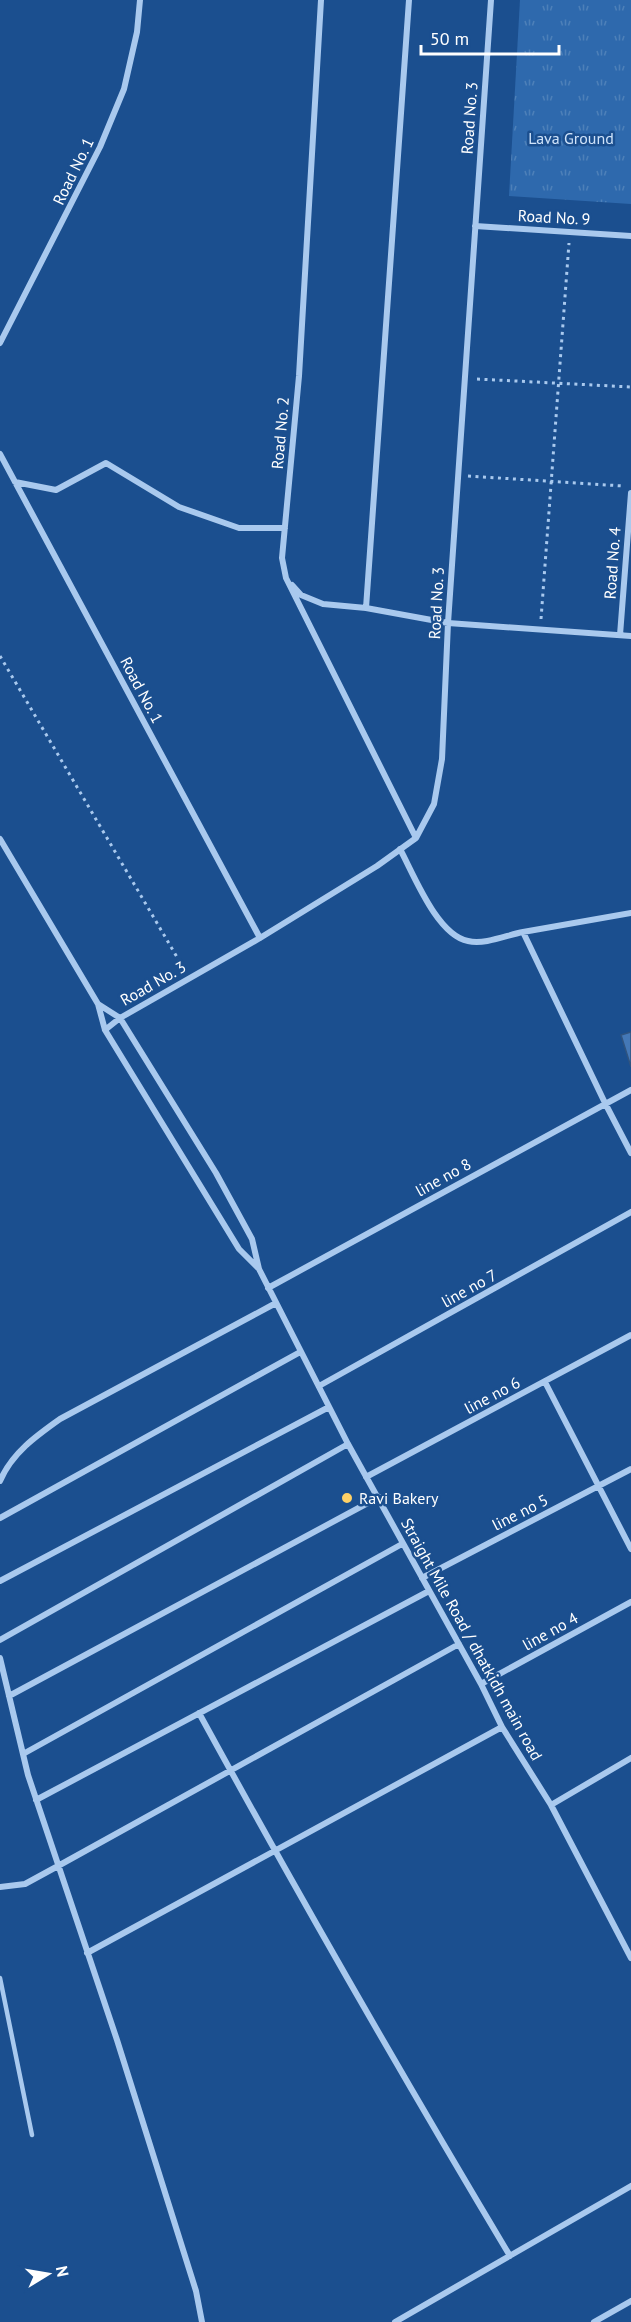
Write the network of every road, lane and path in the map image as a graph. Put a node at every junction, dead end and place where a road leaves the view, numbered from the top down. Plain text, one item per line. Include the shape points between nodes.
1 (140, 0) edge
2 (321, 0) edge
3 (409, 0) edge
4 (491, 0) edge
5 (475, 226) junction
6 (570, 232) junction
7 (631, 236) edge
8 (0, 343) edge
9 (465, 378) junction
10 (558, 384) junction
11 (631, 387) edge
12 (0, 454) edge
13 (458, 476) junction
14 (15, 482) junction
15 (551, 482) junction
16 (631, 487) edge
17 (631, 493) edge
18 (285, 528) junction
19 (286, 578) junction
20 (366, 608) junction
21 (448, 624) junction
22 (540, 630) junction
23 (620, 635) junction
24 (631, 636) edge
25 (0, 656) edge
26 (416, 838) junction
27 (0, 839) edge
28 (400, 849) junction
29 (631, 913) edge
30 (523, 932) junction
31 (260, 938) junction
32 (189, 978) junction
33 (98, 1004) junction
34 (120, 1018) junction
35 (105, 1030) junction
36 (631, 1090) edge
37 (605, 1103) junction
38 (631, 1153) edge
39 (631, 1212) edge
40 (259, 1269) junction
41 (268, 1288) junction
42 (276, 1303) junction
43 (631, 1335) edge
44 (300, 1352) junction
45 (545, 1382) junction
46 (319, 1386) junction
47 (329, 1407) junction
48 (348, 1444) junction
49 (631, 1469) edge
50 (366, 1477) junction
51 (0, 1481) edge
52 (598, 1487) junction
53 (379, 1497) junction
54 (0, 1518) edge
55 (402, 1544) junction
56 (631, 1549) edge
57 (422, 1578) junction
58 (0, 1581) edge
59 (429, 1591) junction
60 (631, 1602) edge
61 (0, 1640) edge
62 (459, 1644) junction
63 (0, 1659) edge
64 (481, 1684) junction
65 (9, 1696) junction
66 (199, 1713) junction
67 (502, 1727) junction
68 (23, 1754) junction
69 (631, 1758) edge
70 (230, 1770) junction
71 (36, 1800) junction
72 (551, 1805) junction
73 (273, 1851) junction
74 (58, 1866) junction
75 (0, 1887) edge
76 (87, 1953) junction
77 (631, 1958) edge
78 (0, 1978) edge
79 (32, 2134) dead end
80 (631, 2186) edge
81 (510, 2256) junction
82 (631, 2301) edge
83 (202, 2322) edge
84 (395, 2322) edge
85 (594, 2322) edge

1 - 8 street, Road No. 1 via 124,89 100,147
2 - 18 street, Road No. 2 via 299,376
3 - 20 street
4 - 5 street, Road No. 3
5 - 6 street, Road No. 9
5 - 9 street, Road No. 3
6 - 7 street, Road No. 9
6 - 10 path
9 - 10 path
9 - 13 street, Road No. 3
10 - 11 path
10 - 15 path
12 - 14 street, Road No. 1
13 - 15 path
13 - 21 street, Road No. 3
14 - 18 street via 56,490 106,463 179,507 238,528
14 - 31 street, Road No. 1
15 - 16 path
15 - 22 path
17 - 23 street, Road No. 4
18 - 19 street, Road No. 2 via 282,558
19 - 20 street via 301,595 323,604
19 - 26 street, Road No. 2
20 - 21 street
21 - 22 street
21 - 26 street, Road No. 3 via 442,759 434,804
22 - 23 street
23 - 24 street
25 - 32 path
26 - 28 street, Road No. 3
27 - 33 street, Straight Mile Road / dhatkidh main road
28 - 30 street via 438,919 452,934 468,942
28 - 31 street, Road No. 3
29 - 30 street
30 - 37 street
31 - 32 street, Road No. 3
32 - 34 street, Road No. 3
33 - 34 street, Straight Mile Road / dhatkidh main road
33 - 35 street, Straight Mile Road / dhatkidh main road
34 - 35 street, Road No. 3
34 - 40 street, Straight Mile Road / dhatkidh main road via 216,1173 252,1239
35 - 40 street, Straight Mile Road / dhatkidh main road via 238,1249
36 - 37 street, line no 8
37 - 38 street
37 - 41 street, line no 8
39 - 46 street, line no 7
40 - 41 street, Straight Mile Road / dhatkidh main road
41 - 42 street, Straight Mile Road / dhatkidh main road
42 - 44 street, Straight Mile Road / dhatkidh main road
42 - 51 street via 60,1419 28,1442
43 - 45 street, line no 6
44 - 46 street, Straight Mile Road / dhatkidh main road
44 - 54 street
45 - 50 street, line no 6
45 - 52 street
46 - 47 street, Straight Mile Road / dhatkidh main road
47 - 48 street, Straight Mile Road / dhatkidh main road
47 - 58 street
48 - 50 street, Straight Mile Road / dhatkidh main road
48 - 61 street
49 - 52 street, line no 5
50 - 53 street, Straight Mile Road / dhatkidh main road
52 - 56 street
52 - 57 street, line no 5
53 - 55 street, Straight Mile Road / dhatkidh main road
53 - 65 street
55 - 57 street, Straight Mile Road / dhatkidh main road
55 - 68 street
57 - 59 street, Straight Mile Road / dhatkidh main road
59 - 62 street, Straight Mile Road / dhatkidh main road
59 - 66 street
60 - 64 street, line no 4
62 - 64 street, Straight Mile Road / dhatkidh main road
62 - 70 street
63 - 65 street
64 - 67 street, Straight Mile Road / dhatkidh main road
65 - 68 street
66 - 70 street
66 - 71 street
67 - 72 street, Straight Mile Road / dhatkidh main road
67 - 73 street
68 - 71 street
69 - 72 street
70 - 73 street
70 - 74 street
71 - 74 street
72 - 77 street, Straight Mile Road / dhatkidh main road
73 - 76 street
73 - 81 street
74 - 75 street via 25,1884
74 - 76 street
76 - 83 street via 193,2281
78 - 79 lane
80 - 81 street
81 - 84 street
82 - 85 street

